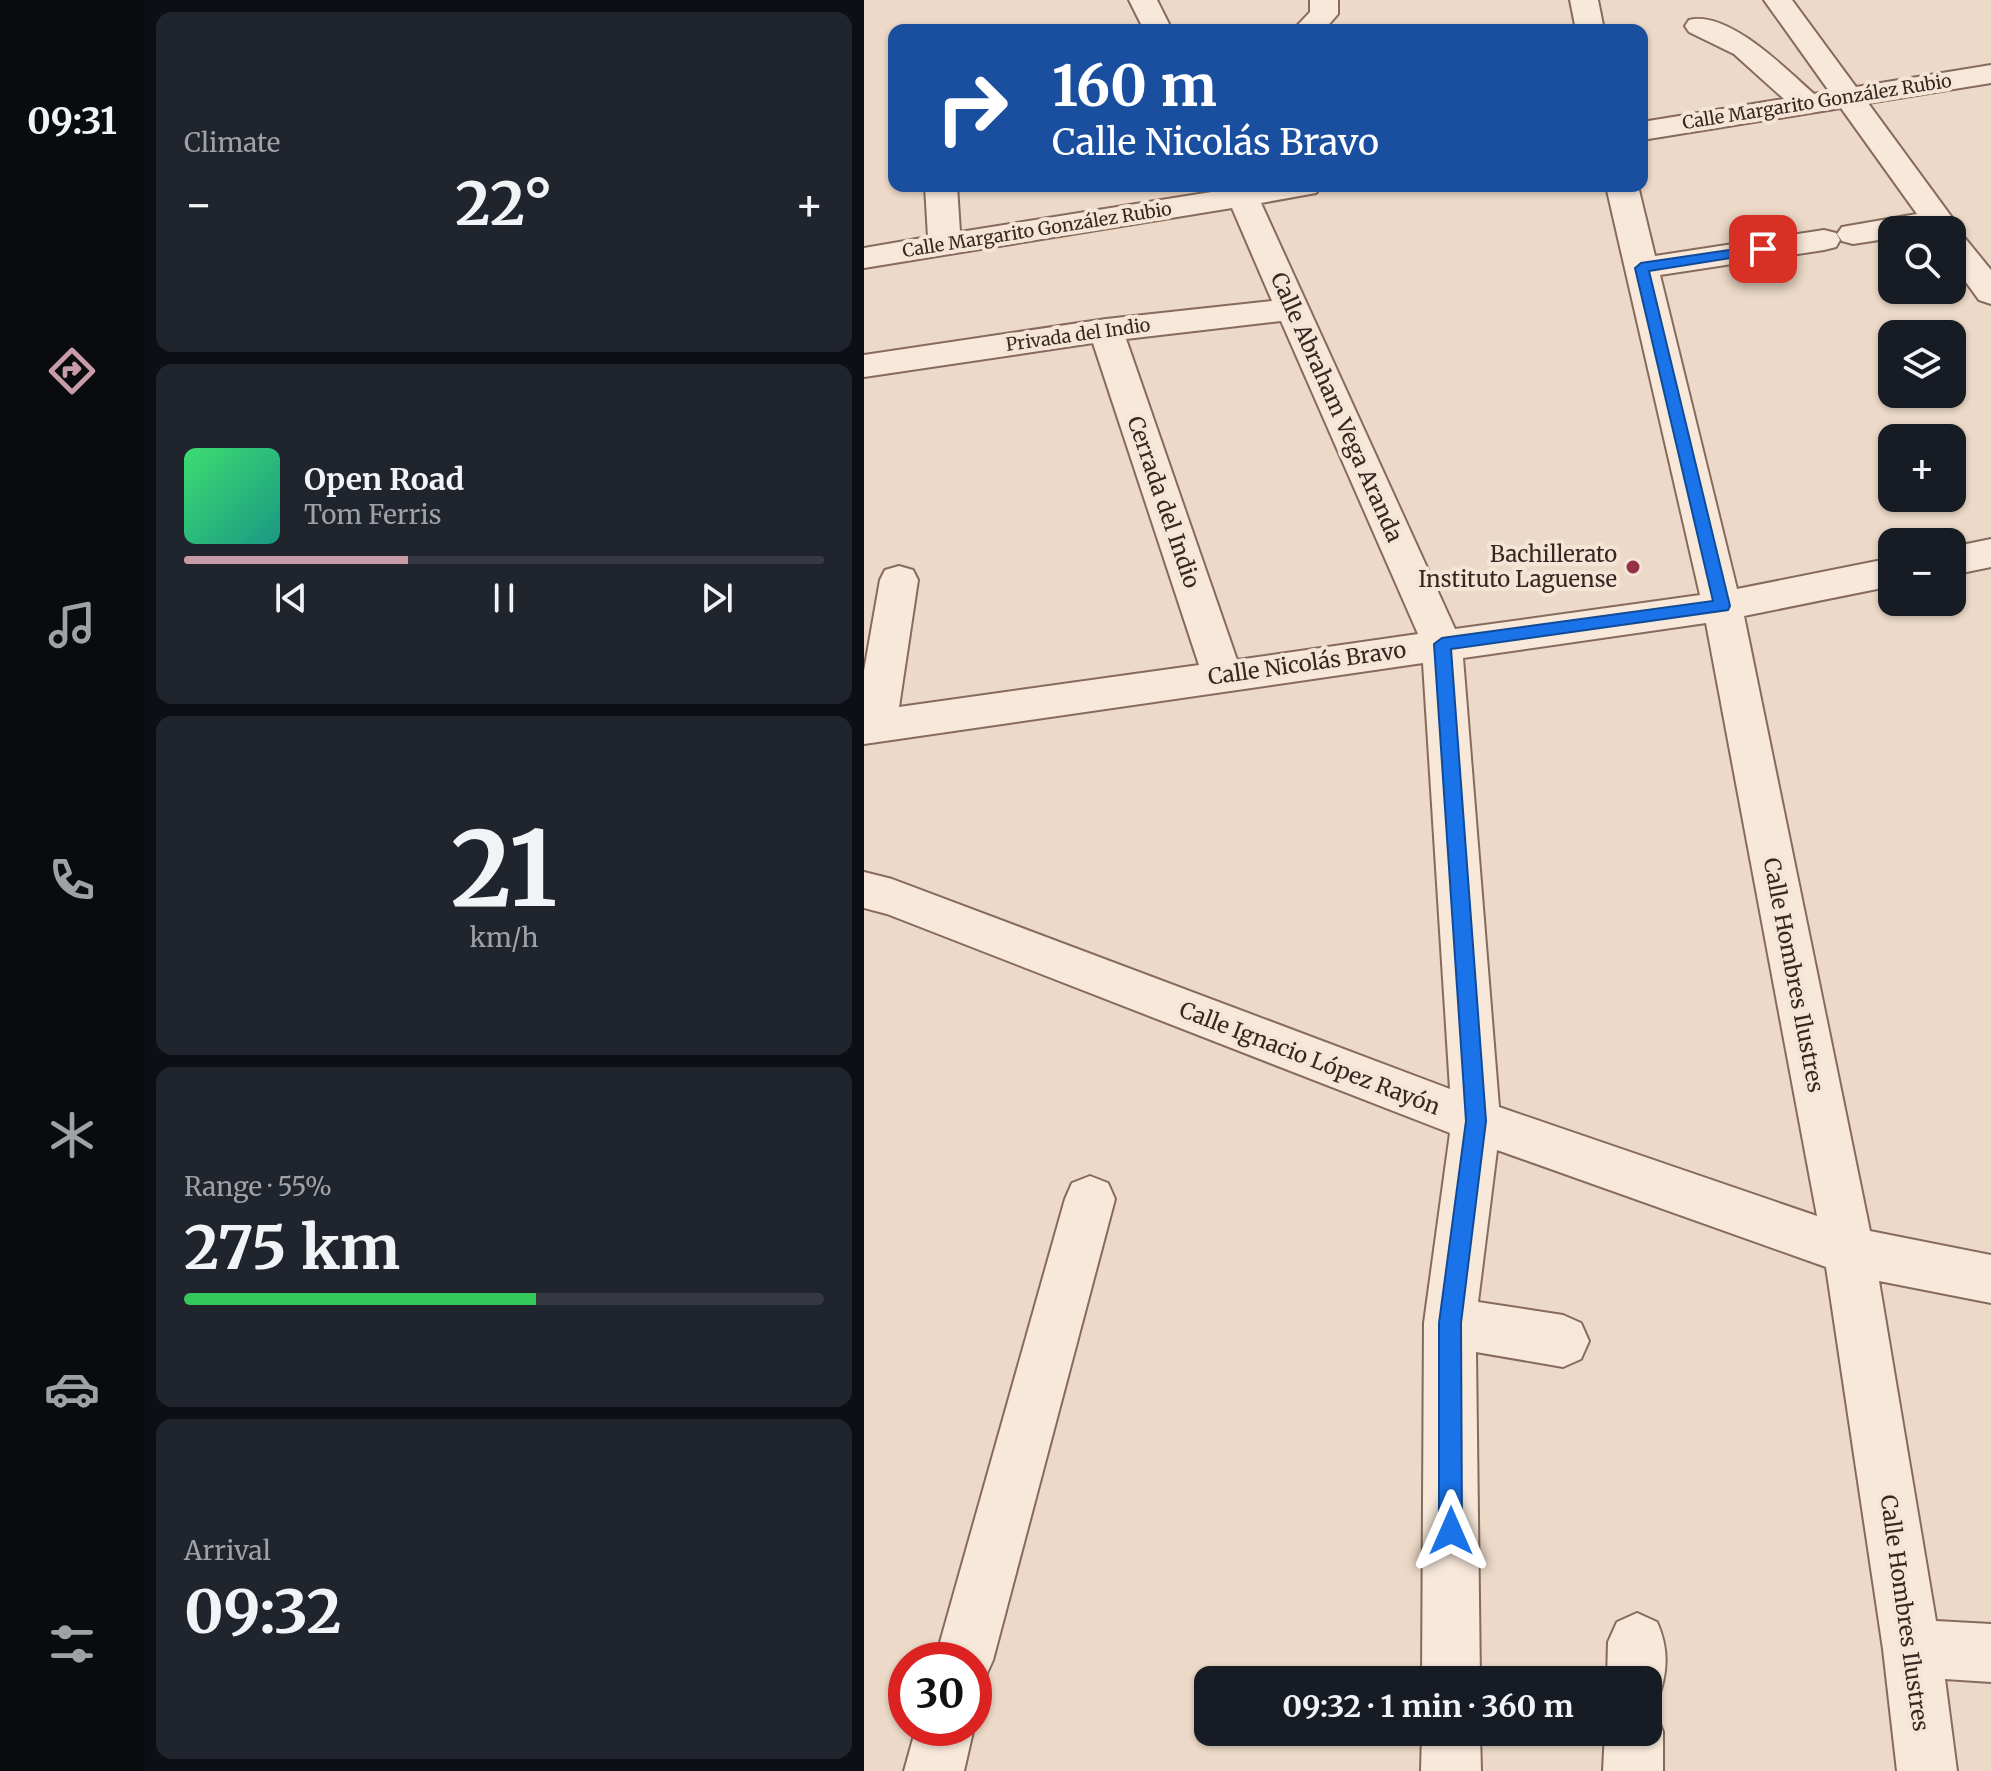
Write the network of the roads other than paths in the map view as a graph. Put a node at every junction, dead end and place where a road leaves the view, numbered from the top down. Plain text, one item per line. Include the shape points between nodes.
1 (1143, 0) edge
2 (1324, 0) edge
3 (1584, 0) edge
4 (1778, 0) edge
5 (1155, 24) edge
6 (1313, 24) edge
7 (1589, 24) edge
8 (1699, 26) dead end
9 (1991, 74) edge
10 (1848, 97) junction
11 (1808, 104) junction
12 (1648, 130) edge
13 (941, 192) edge
14 (1228, 192) edge
15 (1241, 192) edge
16 (1623, 192) edge
17 (1149, 198) edge
18 (1935, 216) edge
19 (1878, 234) edge
20 (945, 244) junction
21 (864, 258) edge
22 (1966, 259) edge
23 (1641, 268) junction
24 (1991, 293) edge
25 (1293, 309) junction
26 (1106, 330) junction
27 (864, 366) edge
28 (1991, 553) edge
29 (1966, 558) edge
30 (1878, 575) edge
31 (899, 580) dead end
32 (1722, 606) junction
33 (1442, 644) junction
34 (1222, 675) junction
35 (869, 728) edge
36 (864, 890) edge
37 (1476, 1121) junction
38 (1090, 1199) dead end
39 (1849, 1251) junction
40 (1991, 1279) edge
41 (1450, 1323) junction
42 (1563, 1341) dead end
43 (969, 1642) edge
44 (1912, 1649) junction
45 (1991, 1653) edge
46 (1451, 1666) edge
47 (940, 1746) edge
48 (1451, 1746) edge
49 (1634, 1746) edge
50 (934, 1771) edge
51 (1451, 1771) edge
52 (1633, 1771) edge
53 (1927, 1771) edge

1 - 5 street
2 - 6 street via 1324,14
3 - 7 street
4 - 10 street
8 - 11 street via 1744,48
9 - 10 street, Calle Margarito González Rubio
10 - 11 street, Calle Margarito González Rubio
10 - 18 street
11 - 12 street, Calle Margarito González Rubio
13 - 20 street
14 - 17 street, Calle Margarito González Rubio
15 - 25 street, Calle Abraham Vega Aranda
16 - 23 street, Calle Hombres Ilustres
17 - 20 street, Calle Margarito González Rubio
19 - 23 street
20 - 21 street, Calle Margarito González Rubio
22 - 24 street
23 - 32 street, Calle Hombres Ilustres
25 - 26 street, Privada del Indio
25 - 33 street, Calle Abraham Vega Aranda
26 - 27 street, Privada del Indio
26 - 34 street, Cerrada del Indio
28 - 29 street
30 - 32 street, Calle Nicolás Bravo
31 - 35 street
32 - 33 street, Calle Nicolás Bravo
32 - 39 street, Calle Hombres Ilustres
33 - 34 street, Calle Nicolás Bravo
33 - 37 street, Calle Abraham Vega Aranda
34 - 35 street, Calle Nicolás Bravo
36 - 37 street, Calle Ignacio López Rayón
37 - 39 street, Calle Ignacio López Rayón
37 - 41 street, Calle Abraham Vega Aranda
38 - 43 street
39 - 40 street, Calle Ignacio López Rayón
39 - 44 street, Calle Hombres Ilustres
41 - 42 street
41 - 46 street, Calle Abraham Vega Aranda
44 - 45 street
44 - 53 street, Calle Hombres Ilustres
47 - 50 street
48 - 51 street
49 - 52 street

